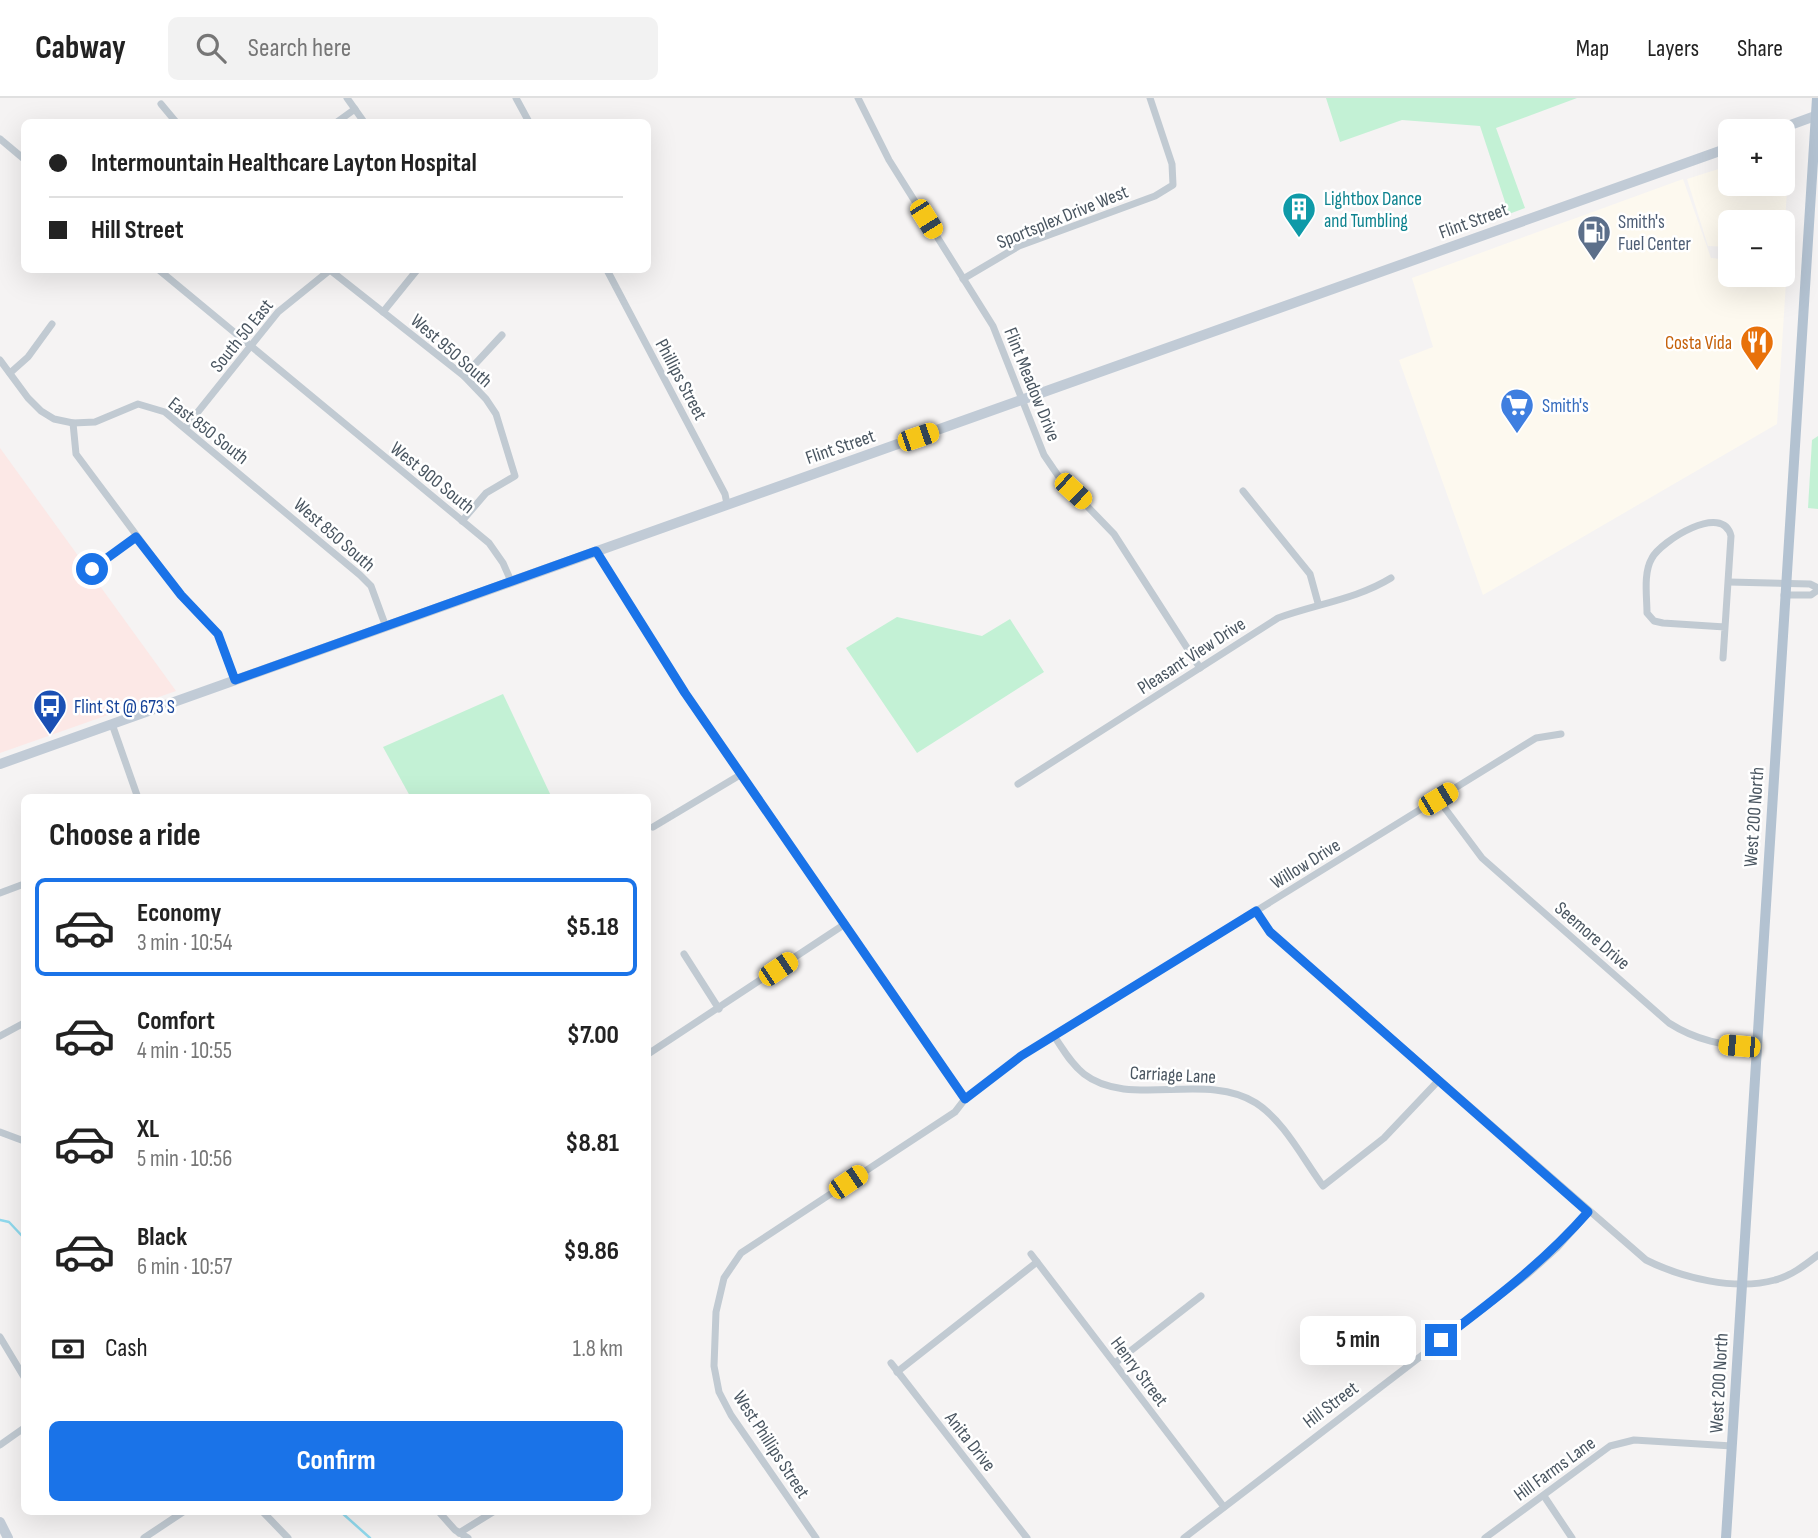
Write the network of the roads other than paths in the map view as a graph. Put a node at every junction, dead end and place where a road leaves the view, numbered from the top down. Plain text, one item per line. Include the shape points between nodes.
1 (347, 98) edge
2 (516, 98) edge
3 (858, 98) edge
4 (1150, 98) edge
5 (1817, 98) edge
6 (161, 104) dead end
7 (355, 109) junction
8 (1817, 116) edge
9 (174, 119) edge
10 (341, 119) edge
11 (362, 119) edge
12 (527, 119) edge
13 (1795, 124) edge
14 (0, 139) edge
15 (1718, 152) edge
16 (21, 156) edge
17 (163, 273) edge
18 (326, 273) edge
19 (334, 273) edge
20 (416, 273) edge
21 (609, 273) edge
22 (963, 278) junction
23 (367, 299) joint
24 (383, 312) junction
25 (52, 324) dead end
26 (502, 335) dead end
27 (251, 348) junction
28 (0, 360) edge
29 (10, 373) junction
30 (464, 376) junction
31 (1021, 400) junction
32 (73, 423) junction
33 (185, 428) junction
34 (245, 479) joint
35 (1243, 491) dead end
36 (727, 504) junction
37 (462, 521) junction
38 (136, 537) junction
39 (596, 551) junction
40 (92, 569) dead end
41 (1391, 578) dead end
42 (511, 581) junction
43 (1729, 582) junction
44 (1785, 582) junction
45 (1818, 589) edge
46 (1784, 594) junction
47 (1318, 603) junction
48 (386, 627) junction
49 (1725, 627) junction
50 (1723, 658) dead end
51 (1200, 668) junction
52 (235, 680) junction
53 (112, 724) junction
54 (1561, 734) dead end
55 (0, 764) edge
56 (740, 775) junction
57 (1018, 784) dead end
58 (137, 794) edge
59 (1438, 799) junction
60 (653, 827) dead end
61 (21, 885) edge
62 (0, 893) edge
63 (1256, 911) junction
64 (845, 924) junction
65 (684, 954) dead end
66 (719, 1009) junction
67 (21, 1025) edge
68 (0, 1036) edge
69 (1054, 1036) junction
70 (1756, 1048) junction
71 (651, 1052) edge
72 (1438, 1080) junction
73 (965, 1099) junction
74 (0, 1132) edge
75 (21, 1140) edge
76 (1588, 1212) junction
77 (1031, 1254) dead end
78 (1818, 1255) edge
79 (1037, 1262) junction
80 (1742, 1283) junction
81 (1201, 1296) dead end
82 (0, 1337) edge
83 (891, 1363) dead end
84 (1115, 1363) junction
85 (21, 1372) edge
86 (897, 1372) junction
87 (21, 1430) edge
88 (0, 1445) edge
89 (1732, 1446) junction
90 (1544, 1496) junction
91 (1224, 1507) junction
92 (178, 1515) edge
93 (266, 1515) edge
94 (442, 1515) edge
95 (488, 1515) edge
96 (0, 1522) edge
97 (459, 1533) junction
98 (8, 1538) edge
99 (144, 1538) edge
100 (288, 1538) edge
101 (468, 1538) edge
102 (816, 1538) edge
103 (1027, 1538) edge
104 (1184, 1538) edge
105 (1485, 1538) edge
106 (1572, 1538) edge
107 (1727, 1538) edge

1 - 7 street
2 - 12 street
3 - 22 street, Flint Meadow Drive via 889,160
4 - 22 street, Sportsplex Drive West via 1172,164 1173,185 1156,196 1019,246
5 - 8 main road, West 200 North
6 - 9 street
7 - 10 street
7 - 11 street
8 - 13 street
8 - 44 main road, West 200 North
14 - 16 street
15 - 31 street, Flint Street
17 - 27 street, West 900 South
18 - 27 street, South 50 East via 278,312
19 - 23 street, South 50 East
20 - 24 street
21 - 36 street, Phillips Street
22 - 31 street, Flint Meadow Drive via 1002,345
23 - 24 street, West 950 South
24 - 30 street, West 950 South
25 - 29 street
26 - 30 street
27 - 33 street, South 50 East
27 - 37 street, West 900 South
28 - 29 street
29 - 32 street via 41,411
30 - 37 street, West 950 South via 496,414 515,476 485,493
31 - 36 street, Flint Street
31 - 51 street, Flint Meadow Drive via 1059,477 1114,534
32 - 33 street, East 850 South via 94,422 138,404 165,412
32 - 38 street via 76,453
33 - 34 street, East 850 South
34 - 48 street, West 850 South via 371,586
35 - 47 street via 1310,574
36 - 39 street, Flint Street
37 - 42 street, West 900 South via 489,543
38 - 40 street
38 - 52 street via 218,634
39 - 42 street, Flint Street
39 - 56 street
41 - 47 street, Pleasant View Drive via 1372,590
42 - 48 street, Flint Street
43 - 44 street
43 - 49 street
43 - 49 street via 1731,536 1723,522 1708,521 1692,528 1654,555 1648,569 1650,618
44 - 45 street
44 - 46 main road, West 200 North
45 - 46 street via 1811,595
46 - 70 main road, West 200 North
47 - 51 street, Pleasant View Drive via 1278,618
48 - 52 street, Flint Street
49 - 50 street
51 - 57 street, Pleasant View Drive
52 - 53 street, Flint Street
53 - 55 street, Flint Street
53 - 58 street
54 - 59 street, Willow Drive via 1536,738
56 - 60 street
56 - 64 street
59 - 63 street, Willow Drive
59 - 70 street, Seemore Drive via 1482,858 1669,1023 1714,1044
61 - 62 street
63 - 69 street, Willow Drive
63 - 72 street via 1270,932
64 - 66 street
64 - 73 street
65 - 66 street
66 - 71 street
67 - 68 street
69 - 72 street, Carriage Lane via 1072,1062 1100,1083 1123,1088 1217,1090 1255,1102 1272,1116 1323,1186 1384,1138
69 - 73 street, Willow Drive
70 - 80 main road, West 200 North
72 - 76 street
73 - 102 street, West Phillips Street via 955,1111 741,1253 724,1278 716,1312 714,1367 719,1392
74 - 75 street
76 - 80 street via 1629,1248 1663,1268 1702,1279
76 - 91 street, Hill Street via 1528,1274
77 - 79 street, Henry Street
78 - 80 street via 1777,1280
79 - 84 street, Henry Street
79 - 86 street
80 - 89 main road, West 200 North
81 - 84 street
82 - 85 street
83 - 86 street, Anita Drive
84 - 91 street, Henry Street
86 - 103 street, Anita Drive
87 - 88 street
89 - 90 street, Hill Farms Lane via 1622,1442 1601,1452
89 - 107 main road, West 200 North
90 - 105 street, Hill Farms Lane
90 - 106 street
91 - 104 street, Hill Street
92 - 99 street
93 - 100 street
94 - 97 street
95 - 97 street
96 - 98 street
97 - 101 street

